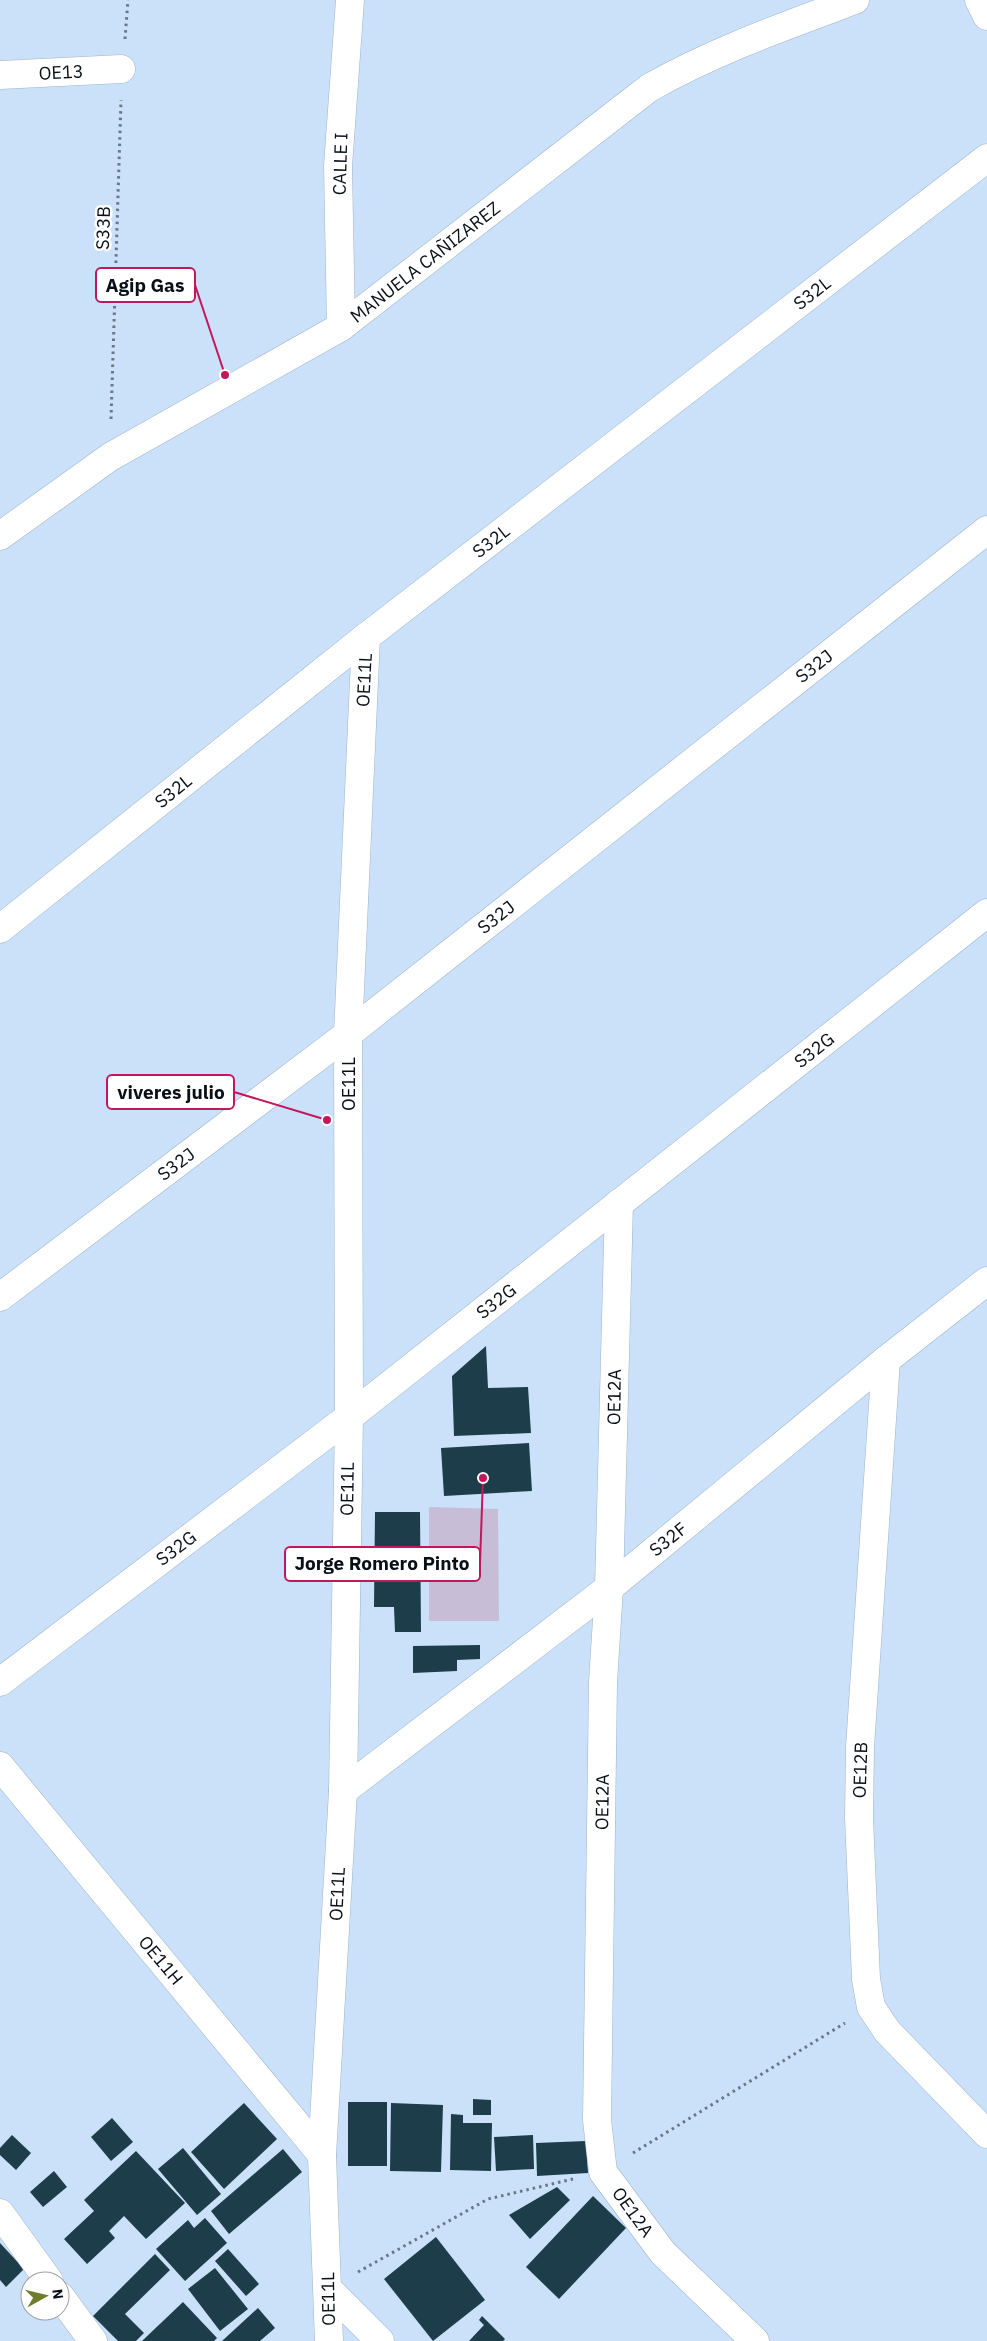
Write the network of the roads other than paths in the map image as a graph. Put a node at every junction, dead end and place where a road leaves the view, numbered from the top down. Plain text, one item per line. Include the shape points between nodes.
1 (350, 0) edge
2 (797, 0) edge
3 (855, 0) edge
4 (979, 0) edge
5 (987, 16) edge
6 (782, 27) junction
7 (121, 69) road end
8 (0, 75) edge
9 (987, 158) edge
10 (341, 327) junction
11 (987, 530) edge
12 (0, 536) edge
13 (366, 637) junction
14 (987, 913) edge
15 (0, 929) edge
16 (348, 1034) junction
17 (619, 1203) junction
18 (987, 1281) edge
19 (0, 1297) edge
20 (886, 1360) junction
21 (348, 1417) junction
22 (609, 1588) junction
23 (0, 1682) edge
24 (0, 1766) edge
25 (343, 1791) junction
26 (987, 2134) edge
27 (322, 2155) junction
28 (0, 2213) edge
29 (42, 2271) edge
30 (328, 2289) junction
31 (70, 2310) edge
32 (93, 2341) edge
33 (329, 2341) edge
34 (380, 2341) edge
35 (756, 2341) edge

1 - 10 street, CALLE I via 338,166
2 - 6 street
3 - 6 street, MANUELA CAÑIZAREZ
4 - 5 street
6 - 10 street, MANUELA CAÑIZAREZ via 684,68 649,88
7 - 8 street, OE13
9 - 13 street, S32L
10 - 12 street, MANUELA CAÑIZAREZ via 110,457
11 - 16 street, S32J
13 - 15 street, S32L
13 - 16 street, OE11L
14 - 17 street, S32G
16 - 19 street, S32J
16 - 21 street, OE11L
17 - 21 street, S32G
17 - 22 street, OE12A
18 - 20 street, S32F
20 - 22 street, S32F
20 - 26 street, OE12B via 860,1747 859,1818 866,1979 871,2007 887,2031
21 - 23 street, S32G
21 - 25 street, OE11L
22 - 25 street, S32F
22 - 35 street, OE12A via 603,1682 597,2120 603,2172 663,2253
24 - 27 street, OE11H
25 - 27 street, OE11L
27 - 30 street, OE11L
28 - 29 street
30 - 33 street, OE11L
30 - 34 street
31 - 32 street

